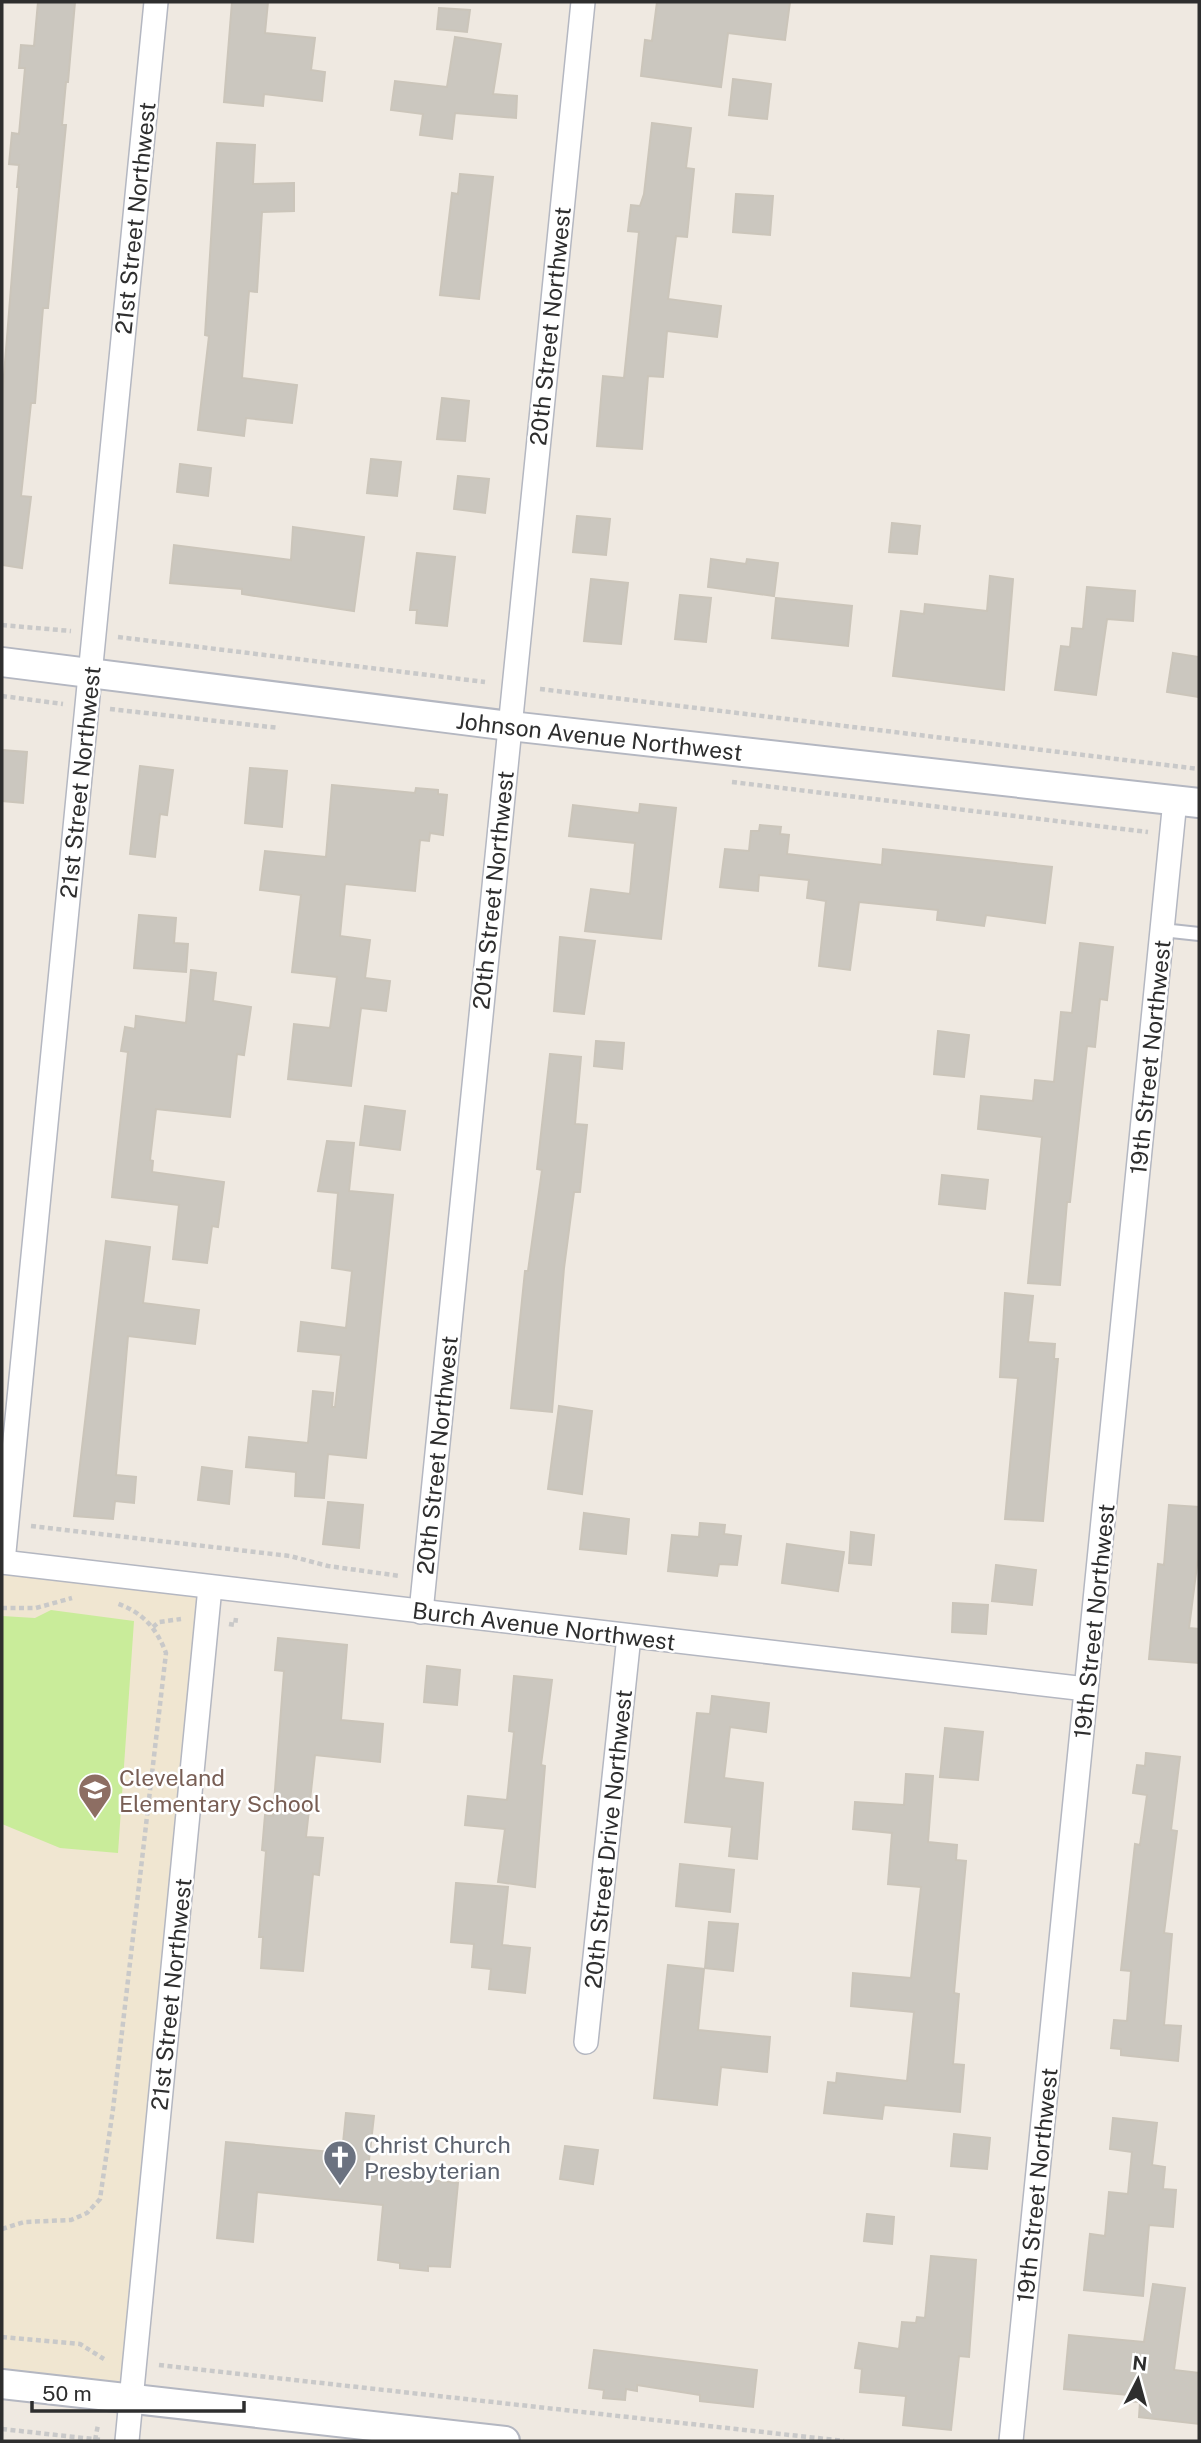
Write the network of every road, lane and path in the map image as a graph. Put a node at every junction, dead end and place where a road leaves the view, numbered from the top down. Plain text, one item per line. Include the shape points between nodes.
1 (156, 2) edge
2 (583, 2) edge
3 (2, 625) edge
4 (94, 634) junction
5 (2, 662) edge
6 (90, 672) junction
7 (485, 682) dead end
8 (540, 689) dead end
9 (510, 726) junction
10 (1199, 769) edge
11 (1187, 801) edge
12 (1162, 930) junction
13 (1199, 934) edge
14 (29, 1525) dead end
15 (240, 1551) junction
16 (240, 1558) dead end
17 (2, 1562) edge
18 (405, 1576) dead end
19 (211, 1587) junction
20 (84, 1599) dead end
21 (110, 1601) dead end
22 (2, 1608) edge
23 (421, 1612) junction
24 (186, 1619) dead end
25 (153, 1627) junction
26 (629, 1636) junction
27 (1086, 1689) junction
28 (586, 2042) dead end
29 (2, 2229) edge
30 (2, 2337) edge
31 (104, 2359) junction
32 (113, 2359) dead end
33 (155, 2364) dead end
34 (103, 2368) dead end
35 (2, 2384) edge
36 (132, 2400) junction
37 (98, 2425) dead end
38 (2, 2429) edge
39 (428, 2437) edge
40 (95, 2440) edge
41 (116, 2441) edge
42 (505, 2441) edge
43 (844, 2441) edge
44 (1011, 2441) edge

1 - 4 street, 21st Street Northwest
2 - 9 street, 20th Street Northwest
3 - 4 path
4 - 6 street, 21st Street Northwest
4 - 7 path
5 - 6 street, Johnson Avenue Northwest
6 - 9 street, Johnson Avenue Northwest
6 - 17 street, 21st Street Northwest
8 - 10 path
9 - 11 street, Johnson Avenue Northwest
9 - 23 street, 20th Street Northwest
11 - 12 street, 19th Street Northwest
12 - 13 lane
12 - 27 street, 19th Street Northwest
14 - 15 path
15 - 16 path
15 - 18 path
17 - 19 street, Burch Avenue Northwest
19 - 23 street, Burch Avenue Northwest
19 - 36 street, 21st Street Northwest
20 - 22 path via 23,1610
21 - 25 path via 133,1609
23 - 26 street, Burch Avenue Northwest
24 - 25 path
25 - 29 path via 166,1653 100,2199 87,2213 71,2220 24,2222
26 - 27 street, Burch Avenue Northwest
26 - 28 street, 20th Street Drive Northwest
27 - 44 street, 19th Street Northwest
30 - 31 path via 80,2344
31 - 32 path
31 - 34 path
33 - 43 path
35 - 36 street
36 - 39 street
36 - 41 street, 21st Street Northwest
37 - 40 path
38 - 40 path
39 - 42 street
40 - 41 path

